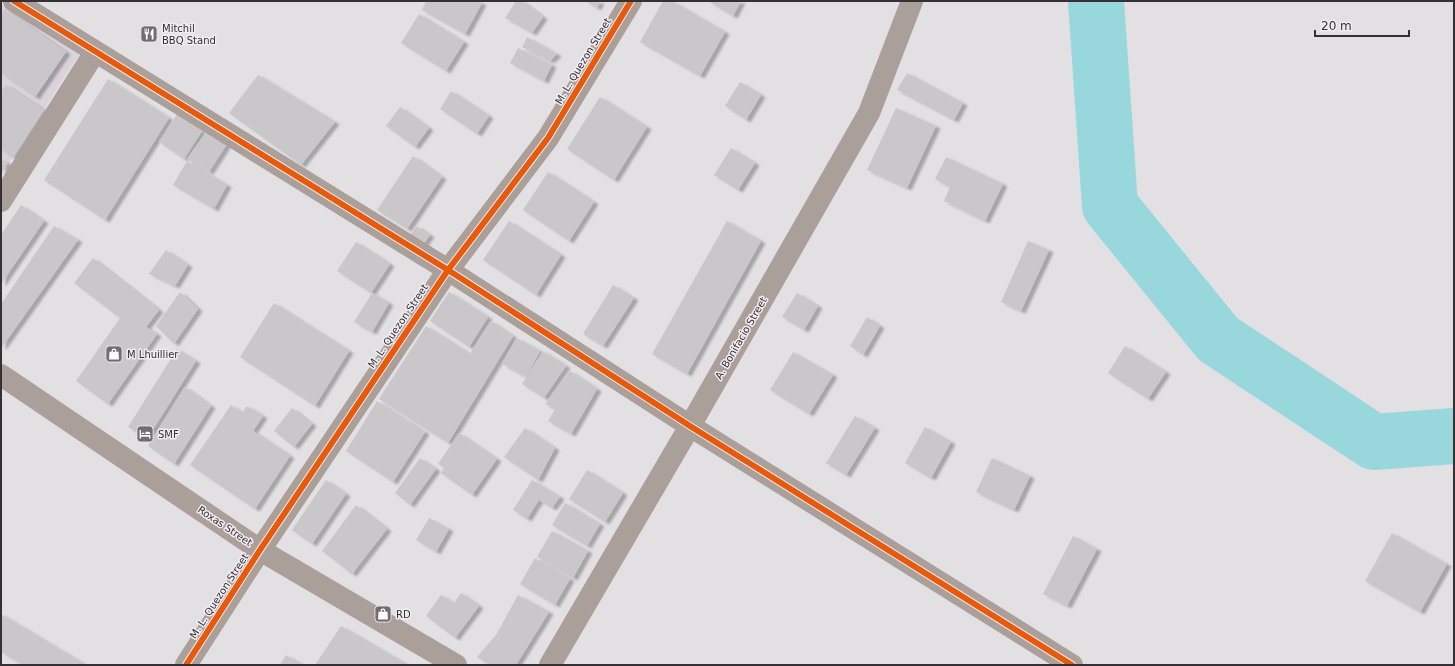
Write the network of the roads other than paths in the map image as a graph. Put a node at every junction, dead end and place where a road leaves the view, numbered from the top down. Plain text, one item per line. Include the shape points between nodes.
1 (14, 1) edge
2 (631, 1) edge
3 (912, 1) edge
4 (95, 52) junction
5 (1, 201) edge
6 (448, 270) junction
7 (1, 375) edge
8 (690, 426) junction
9 (260, 550) junction
10 (186, 665) edge
11 (456, 665) edge
12 (550, 665) edge
13 (1072, 665) edge

1 - 4 street
2 - 6 street, M. L. Quezon Street via 548,138
3 - 8 street, A. Bonifacio Street via 869,113
4 - 5 street
4 - 6 street
6 - 8 street
6 - 9 street, M. L. Quezon Street
7 - 9 street, Roxas Street
8 - 12 street, A. Bonifacio Street
8 - 13 street
9 - 10 street, M. L. Quezon Street
9 - 11 street, Roxas Street

